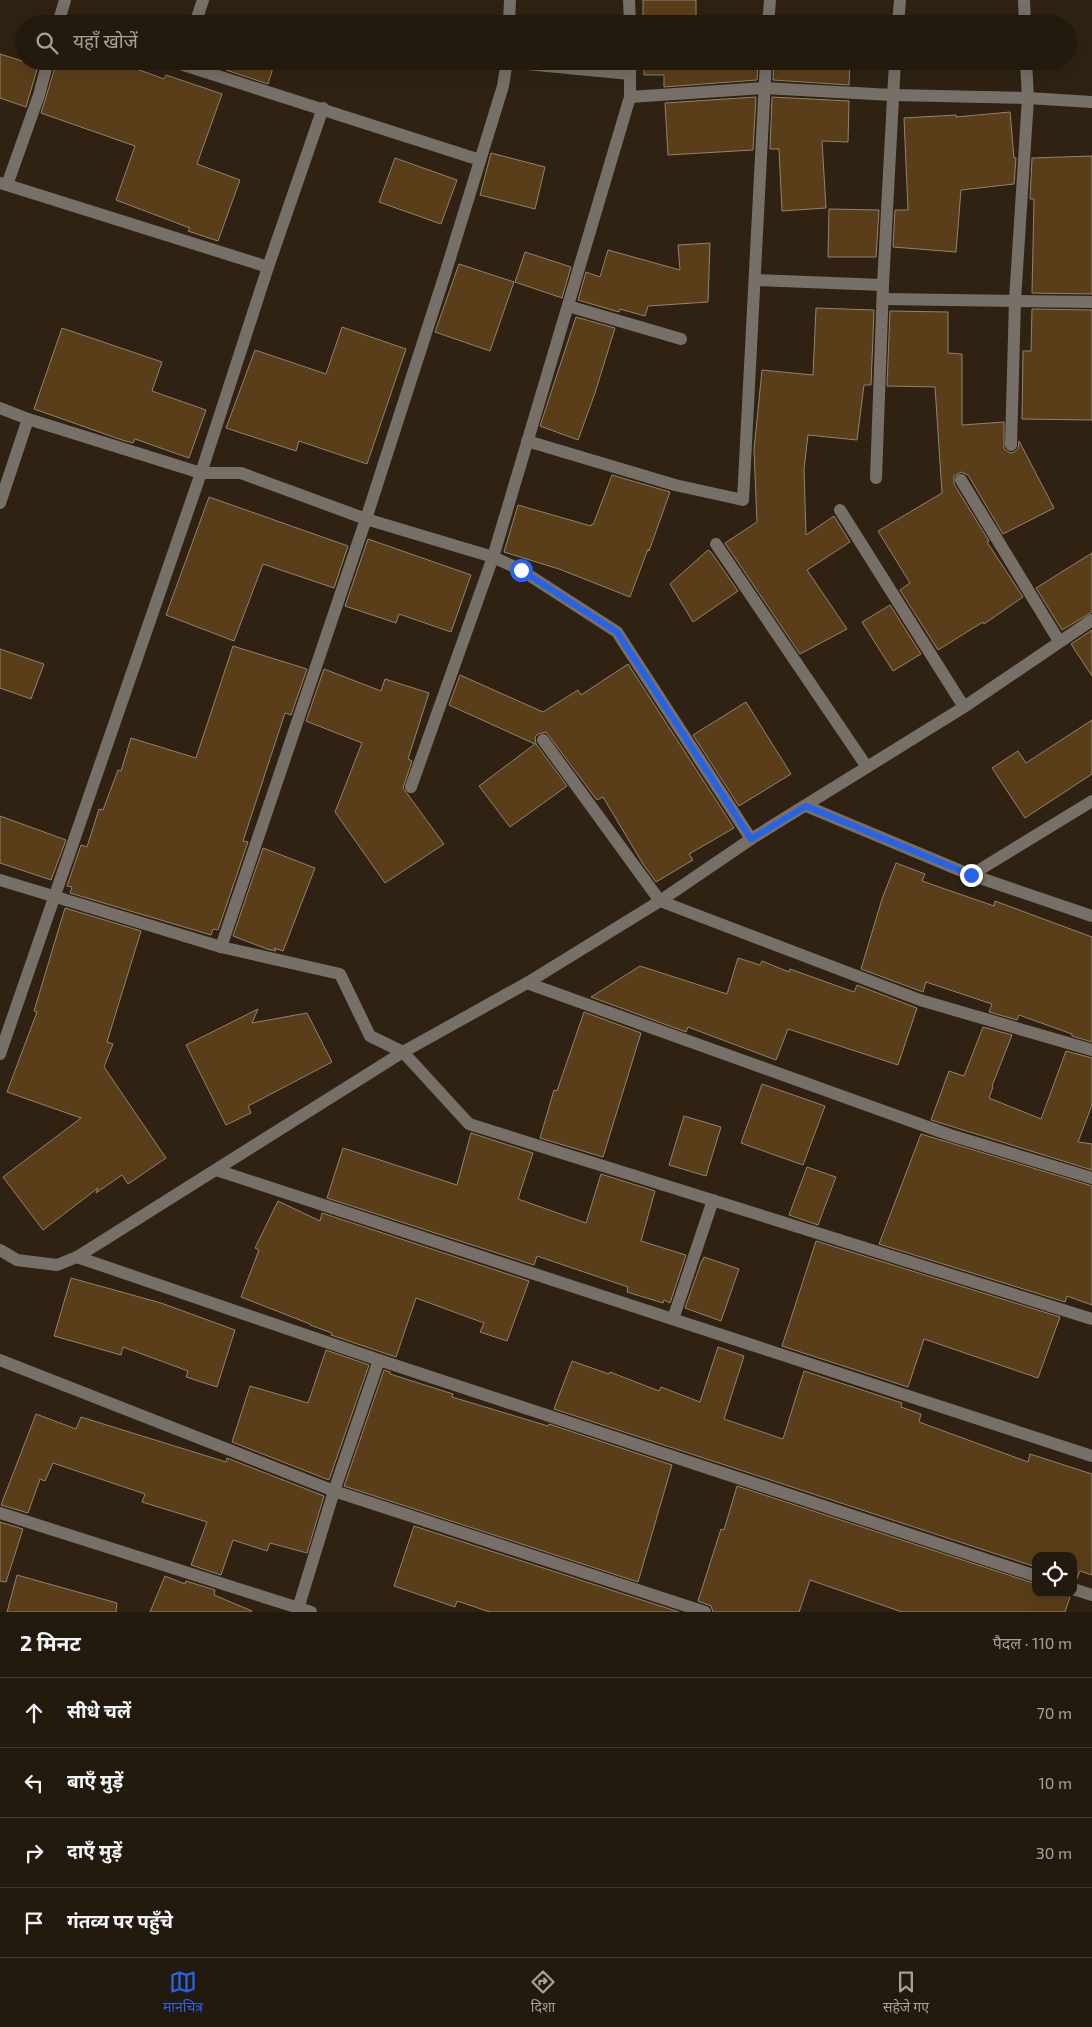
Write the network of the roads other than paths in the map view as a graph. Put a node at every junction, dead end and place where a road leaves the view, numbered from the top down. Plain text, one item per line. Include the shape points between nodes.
1 (65, 0) edge
2 (202, 0) edge
3 (510, 0) edge
4 (630, 0) edge
5 (770, 0) edge
6 (900, 0) edge
7 (1024, 0) edge
8 (61, 15) edge
9 (198, 15) edge
10 (509, 15) edge
11 (630, 15) edge
12 (769, 15) edge
13 (899, 15) edge
14 (1025, 15) edge
15 (46, 70) edge
16 (204, 70) edge
17 (506, 70) edge
18 (630, 70) edge
19 (765, 70) edge
20 (894, 70) edge
21 (1026, 70) edge
22 (764, 88) junction
23 (892, 96) junction
24 (630, 97) junction
25 (1028, 98) junction
26 (1092, 102) edge
27 (322, 108) junction
28 (480, 160) junction
29 (4, 184) edge
30 (268, 267) junction
31 (755, 280) junction
32 (883, 285) junction
33 (883, 299) junction
34 (1014, 300) junction
35 (1092, 302) edge
36 (568, 306) junction
37 (681, 339) dead end
38 (0, 408) edge
39 (28, 419) junction
40 (527, 441) junction
41 (1011, 445) dead end
42 (200, 473) junction
43 (876, 478) dead end
44 (961, 480) dead end
45 (0, 504) edge
46 (840, 510) dead end
47 (366, 519) junction
48 (716, 544) dead end
49 (493, 557) junction
50 (1092, 620) edge
51 (1059, 641) junction
52 (964, 708) junction
53 (542, 740) dead end
54 (866, 767) junction
55 (411, 787) dead end
56 (1092, 801) edge
57 (806, 806) junction
58 (751, 839) junction
59 (971, 875) junction
60 (0, 880) edge
61 (54, 896) junction
62 (660, 901) junction
63 (1092, 916) edge
64 (221, 946) junction
65 (527, 983) junction
66 (1092, 1050) edge
67 (403, 1052) junction
68 (0, 1054) edge
69 (216, 1170) junction
70 (1092, 1178) edge
71 (713, 1200) junction
72 (0, 1250) edge
73 (77, 1257) junction
74 (674, 1319) junction
75 (1092, 1319) edge
76 (0, 1360) edge
77 (379, 1360) junction
78 (1092, 1456) edge
79 (334, 1491) junction
80 (0, 1513) edge
81 (1032, 1575) edge
82 (1077, 1590) edge
83 (1092, 1595) edge
84 (297, 1610) edge
85 (312, 1612) edge
86 (705, 1612) edge

1 - 8 street
2 - 9 street
3 - 10 street
4 - 11 street
5 - 12 street
6 - 13 street
7 - 14 street
15 - 29 street
16 - 27 street
17 - 28 street
18 - 24 street
19 - 22 street
20 - 23 street
21 - 25 street
22 - 23 street
22 - 24 street
22 - 31 street
23 - 25 street
23 - 32 street
24 - 36 street
25 - 26 street
25 - 34 street
27 - 28 street
27 - 30 street
28 - 47 street
29 - 30 street
30 - 42 street
31 - 32 street
31 - 40 street via 742,500 675,485
32 - 33 street
33 - 34 street
33 - 43 street
34 - 35 street
34 - 41 street
36 - 37 street
36 - 40 street
38 - 39 street
39 - 42 street
39 - 45 street
40 - 49 street
42 - 47 street via 242,473
42 - 61 street
44 - 51 street
46 - 52 street
47 - 49 street
47 - 64 street
48 - 54 street
49 - 55 street
49 - 58 street via 521,570 617,632
50 - 51 street
51 - 52 street
52 - 54 street
53 - 62 street
54 - 57 street
56 - 59 street
57 - 58 street
57 - 59 street
58 - 62 street
59 - 63 street
60 - 61 street
61 - 64 street
61 - 68 street
62 - 65 street
62 - 66 street via 920,1000
64 - 67 street via 340,974 370,1036
65 - 67 street
65 - 70 street via 950,1135
67 - 69 street
67 - 71 street via 469,1124
69 - 73 street
69 - 74 street
71 - 74 street
71 - 75 street
72 - 73 street via 17,1260 57,1265
73 - 77 street
74 - 78 street
76 - 79 street
77 - 79 street
77 - 81 street
79 - 84 street
79 - 86 street
80 - 84 street
82 - 83 street
84 - 85 street

